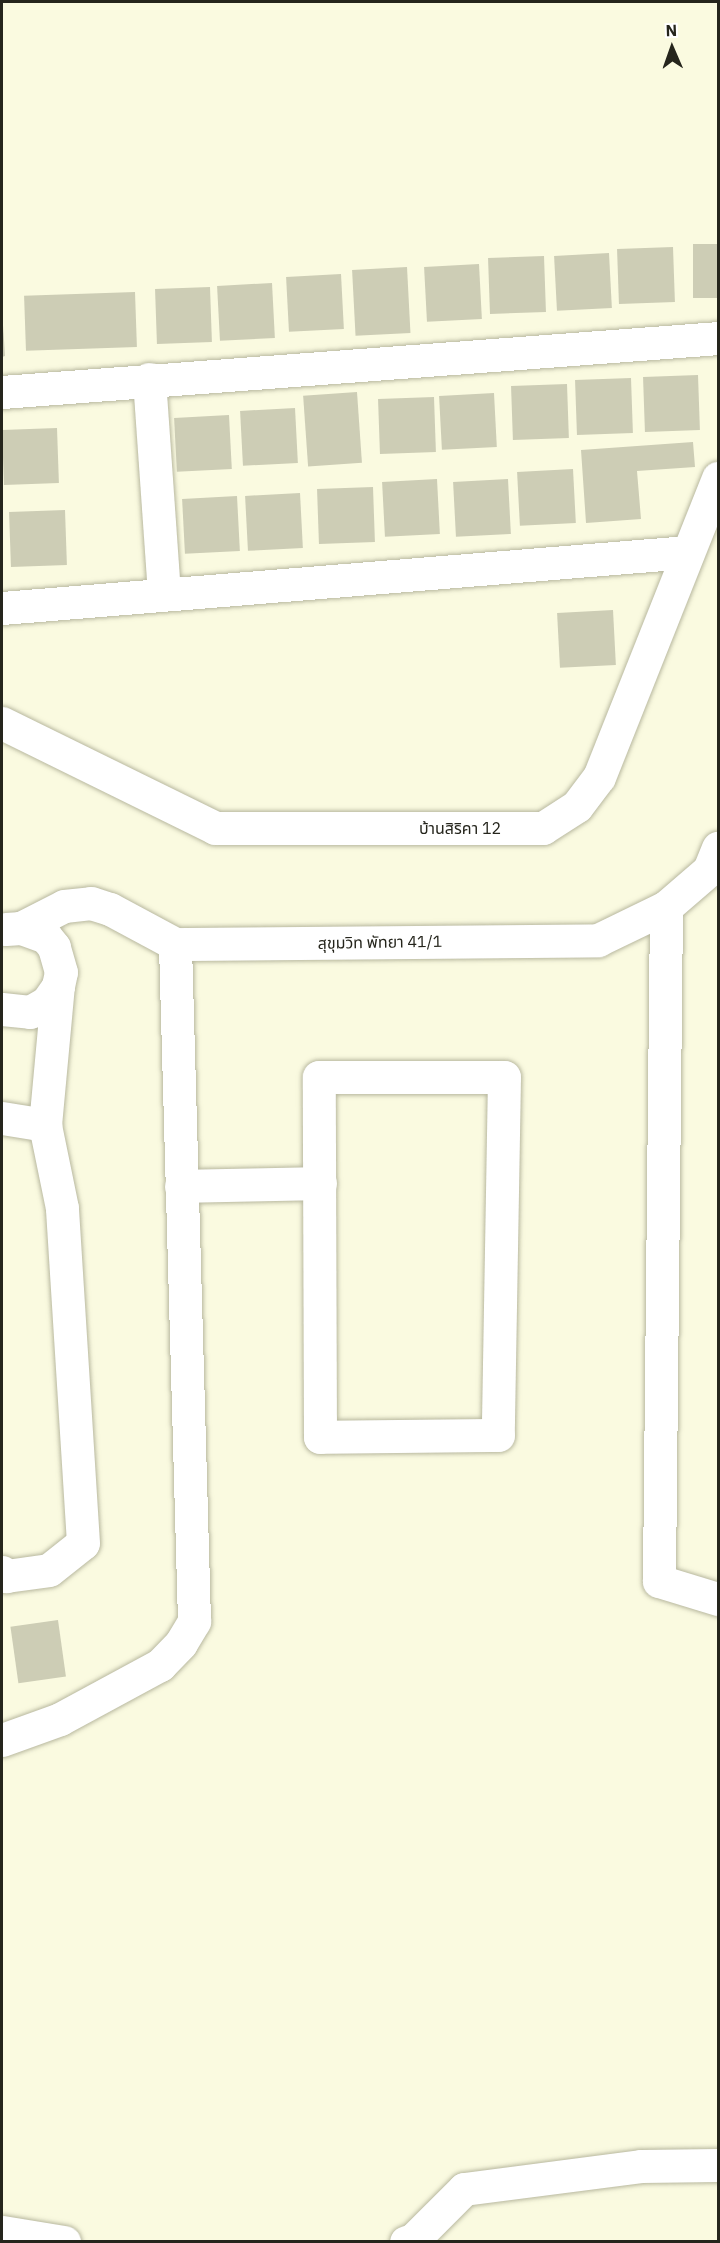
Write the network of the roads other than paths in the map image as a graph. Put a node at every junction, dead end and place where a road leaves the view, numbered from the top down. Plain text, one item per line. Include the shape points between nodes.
1 (718, 338) edge
2 (149, 379) junction
3 (2, 392) edge
4 (718, 478) edge
5 (687, 552) junction
6 (164, 592) junction
7 (2, 608) edge
8 (2, 723) edge
9 (715, 864) edge
10 (666, 907) junction
11 (11, 929) edge
12 (175, 945) junction
13 (58, 986) junction
14 (2, 1009) edge
15 (2, 1118) edge
16 (45, 1125) junction
17 (320, 1183) junction
18 (181, 1186) junction
19 (2, 1572) edge
20 (718, 1599) edge
21 (2, 1740) edge
22 (718, 2164) edge
23 (2, 2232) edge
24 (64, 2241) edge
25 (406, 2241) edge

1 - 2 street
2 - 3 street
2 - 6 street
4 - 5 street, บ้านสิริคา 12
5 - 6 street
5 - 8 street, บ้านสิริคา 12 via 599,777 577,806 543,828 214,828
6 - 7 street
9 - 10 street, สุขุมวิท พัทยา 41/1
10 - 12 street, สุขุมวิท พัทยา 41/1 via 598,940
10 - 20 street via 659,1581
11 - 12 street, สุขุมวิท พัทยา 41/1 via 64,906 91,903 110,909
11 - 13 street via 46,937 54,947 61,972
12 - 18 street
13 - 14 street via 47,1002 30,1012
13 - 16 street
15 - 16 street
16 - 19 street via 62,1208 83,1543 50,1570 6,1576
17 - 17 street via 319,1077 504,1077 498,1435 320,1437
17 - 18 street
18 - 21 street via 194,1621 182,1643 160,1665 60,1719
22 - 25 street via 641,2166 464,2189 413,2240
23 - 24 street

